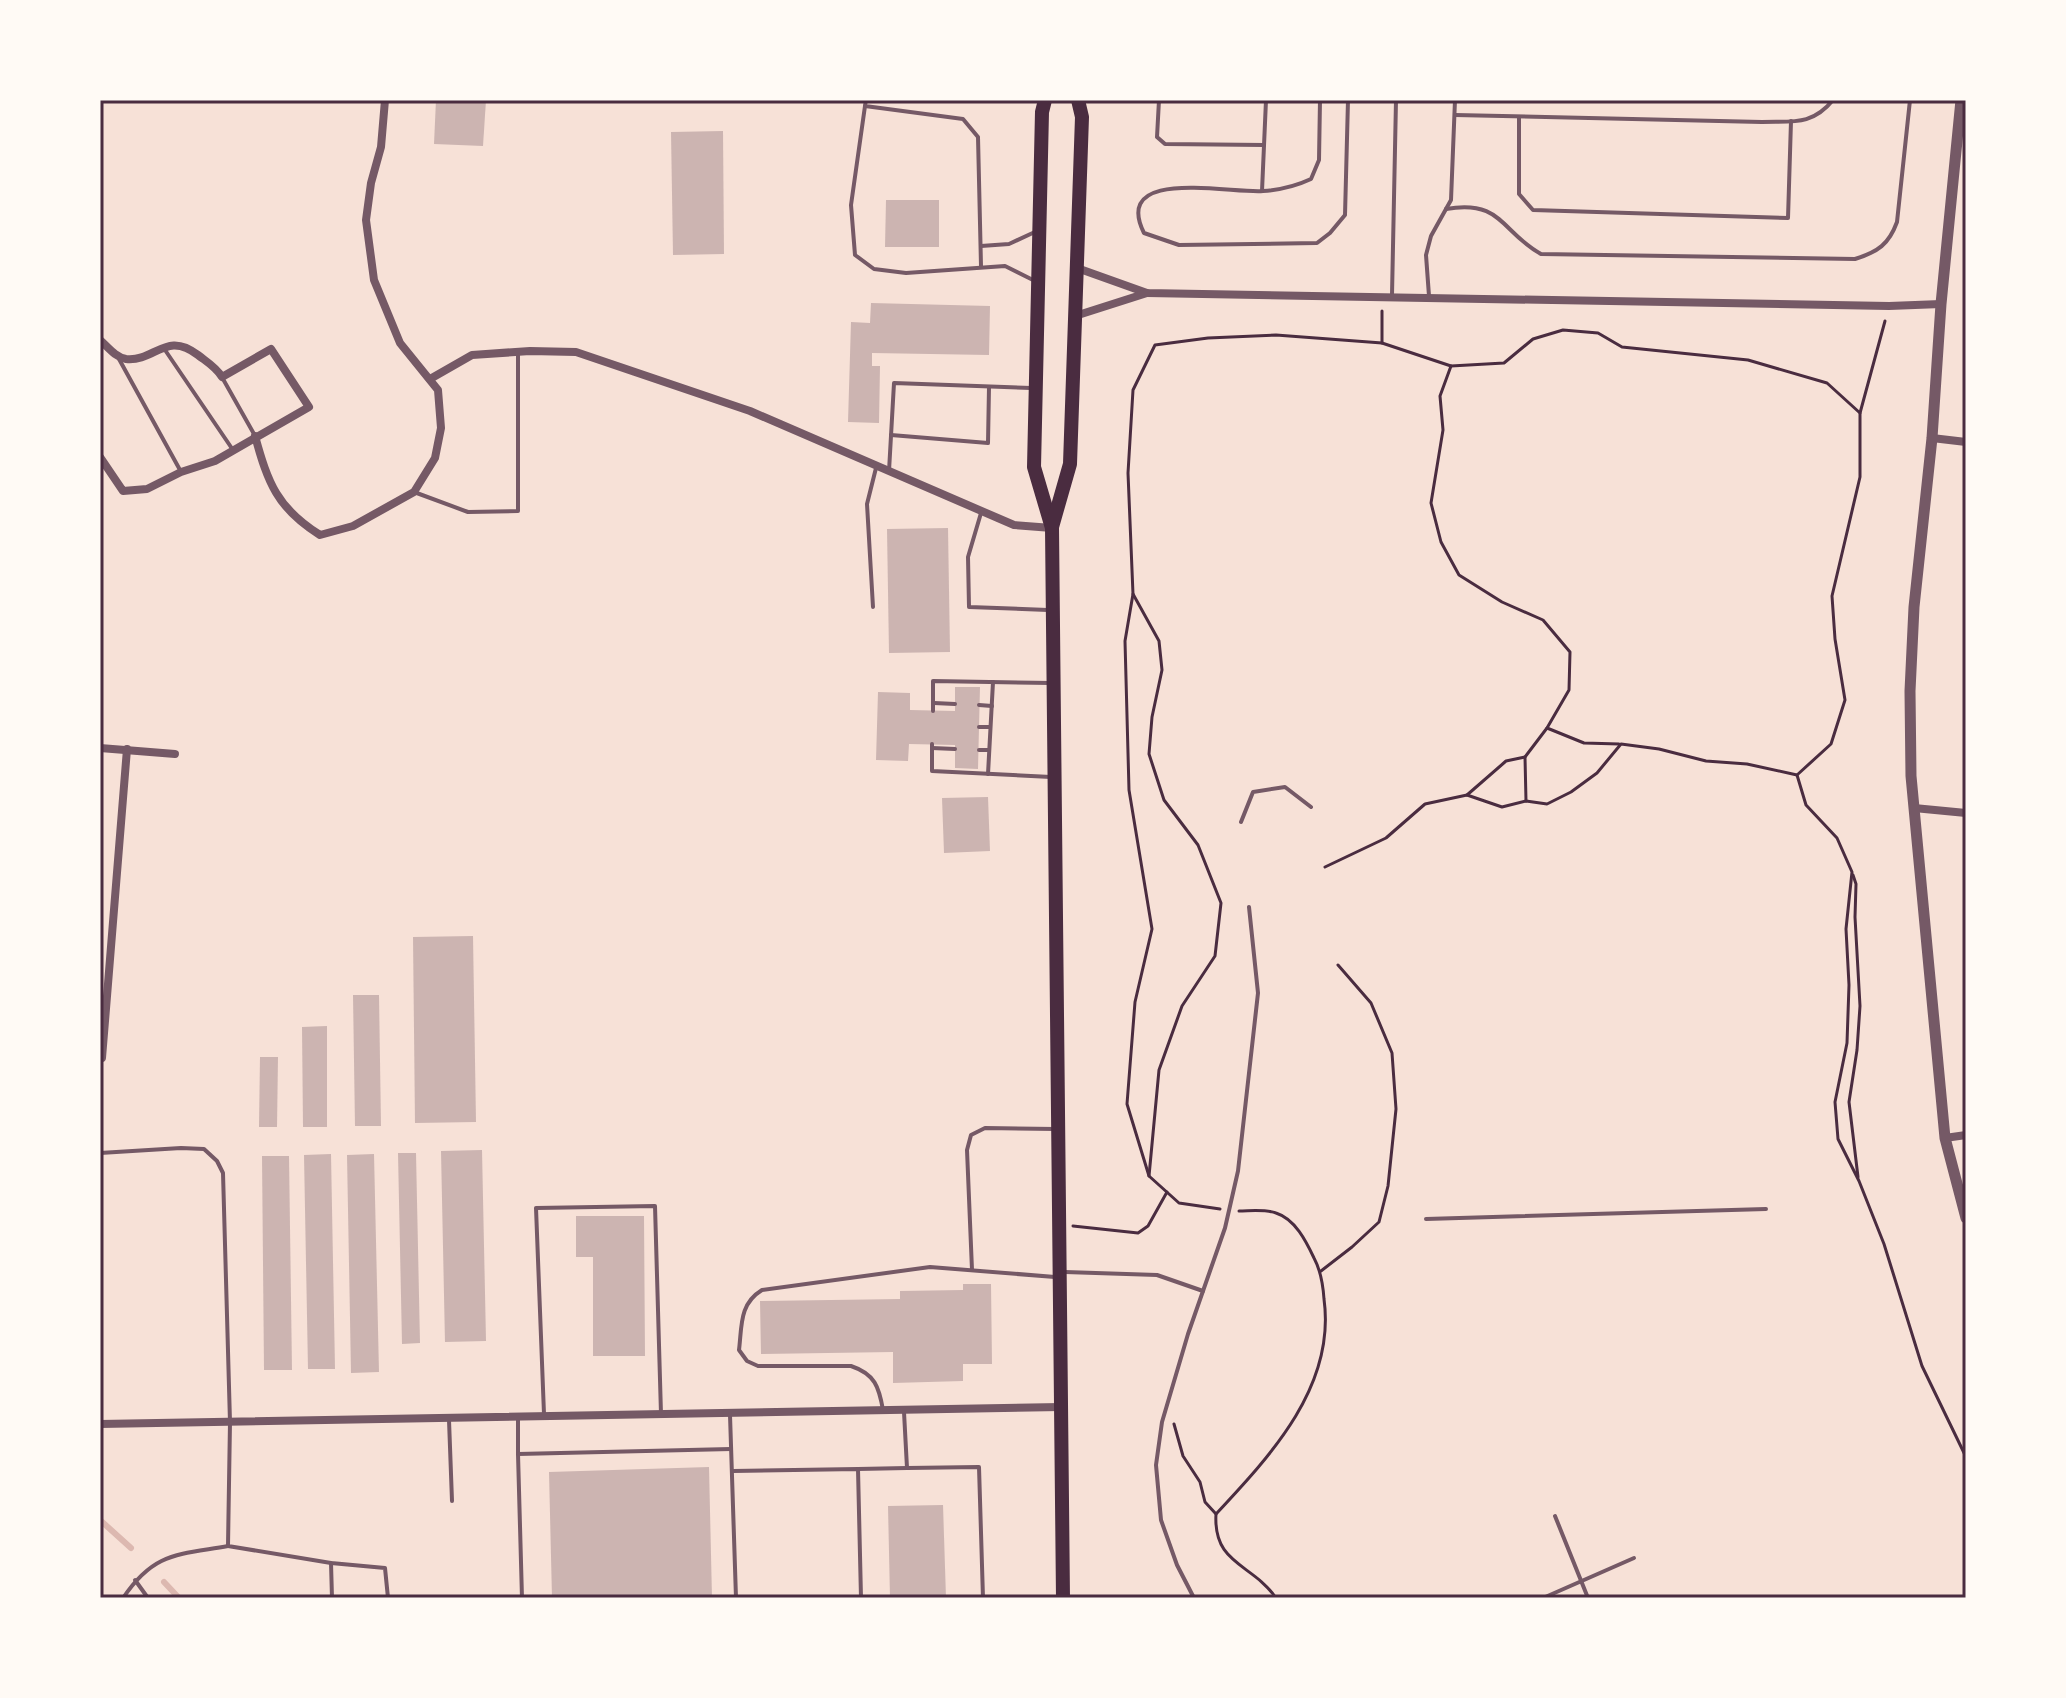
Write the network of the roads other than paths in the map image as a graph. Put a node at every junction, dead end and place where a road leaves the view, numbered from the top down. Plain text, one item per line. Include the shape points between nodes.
1 (385, 100) edge
2 (1045, 100) edge
3 (1078, 100) edge
4 (1159, 100) edge
5 (1266, 100) edge
6 (1320, 100) edge
7 (1348, 100) edge
8 (1396, 100) edge
9 (1455, 100) edge
10 (1833, 100) edge
11 (1910, 100) edge
12 (1961, 100) edge
13 (865, 103) edge
14 (1455, 115) junction
15 (1519, 118) junction
16 (1791, 121) junction
17 (1264, 145) junction
18 (1262, 191) junction
19 (1446, 209) junction
20 (1039, 230) junction
21 (981, 246) junction
22 (981, 266) junction
23 (1077, 268) junction
24 (1038, 284) junction
25 (1147, 293) junction
26 (1387, 298) junction
27 (1429, 298) junction
28 (1941, 304) junction
29 (1075, 316) junction
30 (100, 340) edge
31 (164, 347) junction
32 (518, 352) junction
33 (118, 357) junction
34 (222, 377) junction
35 (430, 379) junction
36 (989, 387) junction
37 (1036, 389) junction
38 (891, 435) junction
39 (255, 436) junction
40 (1932, 438) junction
41 (1966, 442) edge
42 (233, 450) junction
43 (100, 457) edge
44 (877, 466) junction
45 (889, 471) junction
46 (181, 472) junction
47 (414, 492) junction
48 (982, 511) junction
49 (1052, 528) junction
50 (873, 607) dead end
51 (1053, 610) junction
52 (993, 682) junction
53 (1053, 683) junction
54 (934, 703) junction
55 (955, 704) dead end
56 (979, 705) dead end
57 (992, 706) junction
58 (933, 711) dead end
59 (979, 727) dead end
60 (990, 727) junction
61 (100, 748) edge
62 (127, 749) junction
63 (955, 749) dead end
64 (979, 750) dead end
65 (989, 750) junction
66 (175, 754) dead end
67 (988, 774) junction
68 (1054, 778) junction
69 (1311, 807) dead end
70 (1914, 808) junction
71 (1966, 813) edge
72 (1241, 822) dead end
73 (1249, 907) dead end
74 (102, 1058) dead end
75 (1058, 1129) junction
76 (1966, 1135) edge
77 (1945, 1138) junction
78 (100, 1153) edge
79 (1766, 1209) dead end
80 (1966, 1218) edge
81 (1426, 1219) dead end
82 (972, 1270) junction
83 (1060, 1274) junction
84 (1203, 1291) junction
85 (1061, 1407) junction
86 (903, 1409) junction
87 (883, 1410) junction
88 (730, 1413) junction
89 (661, 1414) junction
90 (518, 1416) junction
91 (544, 1416) junction
92 (449, 1418) junction
93 (230, 1422) junction
94 (100, 1424) edge
95 (731, 1449) junction
96 (518, 1454) junction
97 (907, 1468) junction
98 (858, 1469) junction
99 (733, 1471) junction
100 (452, 1501) dead end
101 (1555, 1516) dead end
102 (228, 1546) junction
103 (1634, 1558) dead end
104 (331, 1563) junction
105 (135, 1580) junction
106 (1580, 1582) junction
107 (123, 1598) edge
108 (148, 1598) edge
109 (332, 1598) edge
110 (388, 1598) edge
111 (522, 1598) edge
112 (736, 1598) edge
113 (861, 1598) edge
114 (983, 1598) edge
115 (1063, 1598) edge
116 (1194, 1598) edge
117 (1543, 1598) edge
118 (1588, 1598) edge

1 - 35 street via 366,220 374,280 400,343
2 - 20 main road
3 - 23 main road via 1082,117
4 - 17 lane via 1157,137 1165,144
5 - 17 lane
6 - 18 lane via 1319,160 1311,179
7 - 18 lane via 1345,215 1317,243 1179,245 1144,233 1138,222 1146,194 1163,188
8 - 26 lane
9 - 14 lane
10 - 16 lane via 1811,120
11 - 19 lane via 1897,222 1883,247 1855,259 1541,254 1493,213 1478,207
12 - 28 street
13 - 21 lane via 963,119 978,137
13 - 22 lane via 851,205 855,255 874,269 906,273
14 - 15 lane
14 - 19 lane via 1451,200
15 - 16 lane
15 - 16 lane via 1519,194 1533,210 1788,218
17 - 18 lane
19 - 27 lane via 1426,255
20 - 21 lane via 1009,244
20 - 24 main road
21 - 22 lane
22 - 24 lane via 1005,266
23 - 25 street
23 - 29 main road
24 - 37 main road
25 - 26 street
25 - 29 street
26 - 27 street
27 - 28 street
28 - 40 street
29 - 49 main road via 1070,464
30 - 33 street
31 - 33 street via 130,360
31 - 34 street via 190,349
31 - 42 lane
32 - 35 street via 472,355
32 - 44 street via 576,352 750,411
32 - 47 lane via 518,511 468,512
33 - 46 lane
34 - 39 lane
34 - 39 street via 271,349 309,407
35 - 47 street via 438,390 441,428 435,458
36 - 37 lane
36 - 38 lane via 894,383
36 - 38 lane via 988,443
37 - 49 main road via 1034,467
38 - 45 lane
39 - 42 street
39 - 47 street via 267,479 296,520 320,535 353,526
40 - 41 street
40 - 70 street via 1914,607
42 - 46 street
43 - 46 street via 123,491 147,489
44 - 45 street
44 - 50 lane via 867,504
45 - 48 street
48 - 49 street via 1014,525
48 - 51 lane via 968,557 969,607
49 - 51 main road
51 - 53 main road
52 - 53 lane
52 - 54 lane via 933,681
52 - 57 lane
53 - 68 main road
54 - 55 lane
54 - 58 lane
56 - 57 lane
57 - 60 lane
59 - 60 lane
60 - 65 lane
61 - 62 street
62 - 66 street
62 - 74 street
63 - 67 lane via 932,746 932,771
64 - 65 lane
65 - 67 lane
67 - 68 lane
68 - 75 main road
69 - 72 lane via 1285,787 1253,792
70 - 71 street
70 - 77 street
73 - 84 lane via 1258,993 1238,1171
75 - 82 lane via 985,1128 971,1135 967,1150
75 - 83 main road
76 - 77 street
77 - 80 street
78 - 93 lane via 204,1149 223,1173
79 - 81 lane
82 - 83 lane
82 - 87 lane via 890,1271 762,1290 751,1297 739,1350 747,1361 758,1366 865,1370 878,1384
83 - 84 lane via 1157,1275
83 - 85 main road
84 - 116 lane via 1162,1422 1156,1465 1161,1520
85 - 86 street
85 - 115 main road
86 - 87 street
86 - 97 lane
87 - 88 street
88 - 89 street
88 - 95 lane
89 - 91 street
89 - 91 lane via 655,1206 536,1208
90 - 91 street
90 - 92 street
90 - 96 lane
92 - 93 street
92 - 100 lane
93 - 94 street
93 - 102 lane
95 - 96 lane
95 - 99 lane
96 - 111 lane
97 - 98 lane
97 - 114 lane via 979,1467
98 - 99 lane
98 - 113 lane
99 - 112 lane
101 - 106 lane
102 - 104 lane
102 - 105 lane via 156,1561
103 - 106 lane
104 - 109 lane
104 - 110 lane via 385,1568
105 - 107 lane
105 - 108 lane
106 - 117 lane
106 - 118 lane

